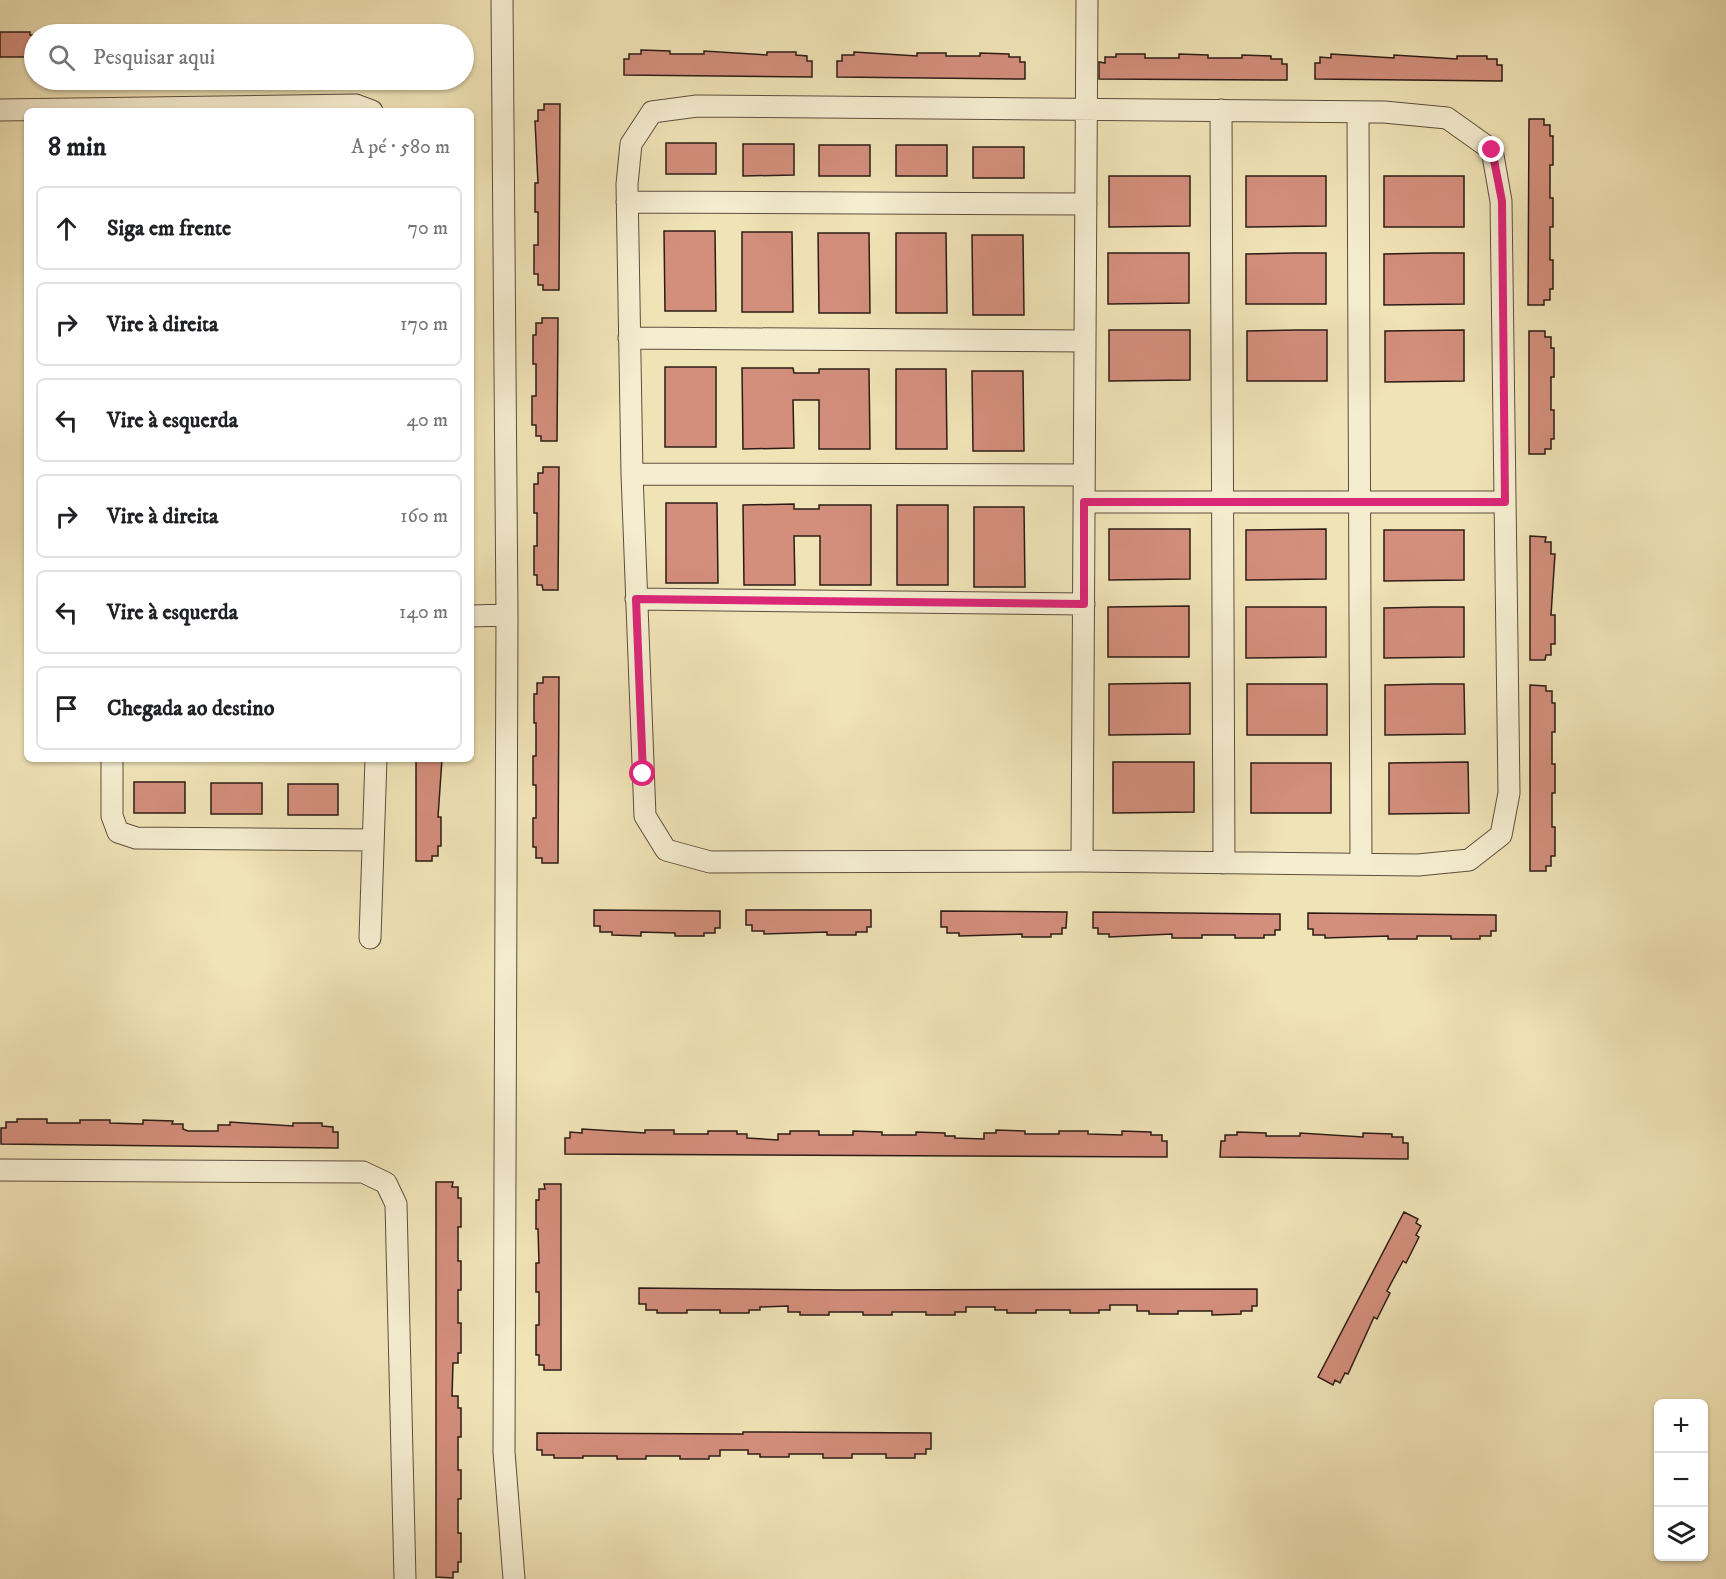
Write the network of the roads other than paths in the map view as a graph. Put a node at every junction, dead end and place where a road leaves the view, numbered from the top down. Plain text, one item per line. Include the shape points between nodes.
1 (502, 0) edge
2 (1087, 0) edge
3 (230, 108) edge
4 (364, 108) edge
5 (1086, 109) junction
6 (0, 110) edge
7 (24, 110) edge
8 (1221, 110) junction
9 (1358, 112) junction
10 (627, 202) junction
11 (1086, 204) junction
12 (629, 338) junction
13 (1085, 341) junction
14 (632, 474) junction
15 (1084, 475) junction
16 (1084, 502) junction
17 (1222, 502) junction
18 (1359, 502) junction
19 (1505, 502) junction
20 (636, 599) junction
21 (1084, 604) junction
22 (507, 615) junction
23 (474, 616) edge
24 (112, 762) edge
25 (376, 762) edge
26 (373, 840) junction
27 (1082, 861) junction
28 (1224, 863) junction
29 (1361, 864) junction
30 (370, 938) dead end
31 (0, 1170) edge
32 (405, 1579) edge
33 (514, 1579) edge

1 - 22 street
2 - 5 street
3 - 4 street
5 - 8 street
5 - 10 street via 697,106 652,112 631,144
5 - 11 street
6 - 7 street
8 - 9 street
8 - 17 street
9 - 18 street
9 - 19 street via 1447,118 1492,150 1502,201
10 - 11 street
10 - 12 street
11 - 13 street
12 - 13 street
12 - 14 street
13 - 15 street
14 - 15 street
14 - 20 street
15 - 16 street
16 - 17 street
16 - 21 street
17 - 18 street
17 - 28 street
18 - 19 street
18 - 29 street
19 - 29 street via 1509,793 1501,835 1468,860 1418,865
20 - 21 street
20 - 27 street via 645,816 666,850 710,862
21 - 27 street
22 - 23 street
22 - 33 street via 504,1452
24 - 26 street via 112,816 118,832 136,838
25 - 26 street
26 - 30 street
27 - 28 street
28 - 29 street
31 - 32 street via 363,1172 386,1184 396,1204

